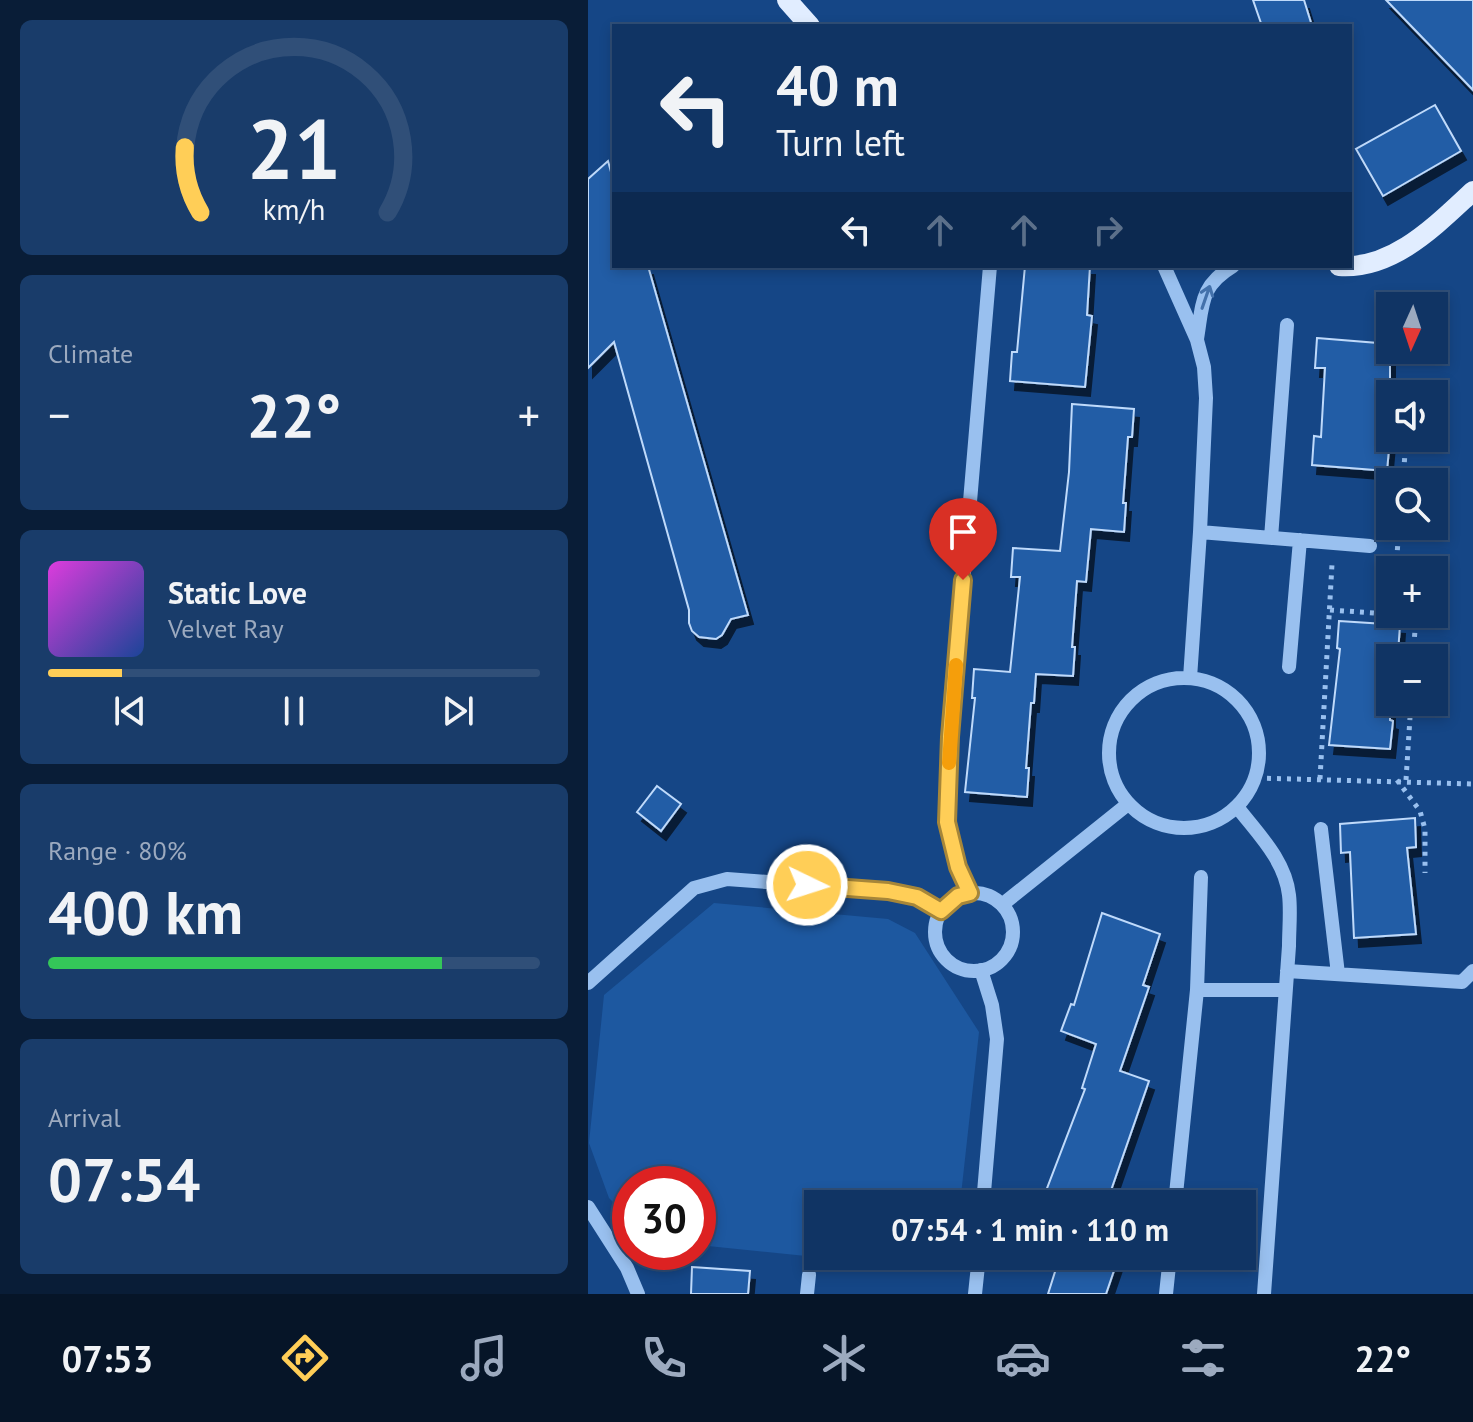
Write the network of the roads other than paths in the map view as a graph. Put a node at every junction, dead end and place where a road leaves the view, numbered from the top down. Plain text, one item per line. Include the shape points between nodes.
1 (787, 0) edge
2 (808, 24) edge
3 (1473, 191) edge
4 (1352, 267) edge
5 (990, 268) edge
6 (1165, 268) edge
7 (1230, 268) edge
8 (1287, 325) dead end
9 (1197, 340) junction
10 (1200, 532) junction
11 (1271, 538) junction
12 (1300, 540) junction
13 (1370, 546) dead end
14 (1289, 667) dead end
15 (1190, 678) junction
16 (1128, 804) junction
17 (1238, 808) junction
18 (1321, 829) dead end
19 (1201, 877) dead end
20 (970, 893) junction
21 (1003, 904) junction
22 (941, 911) junction
23 (981, 970) junction
24 (1287, 971) junction
25 (1473, 971) edge
26 (1338, 974) junction
27 (588, 983) edge
28 (1197, 990) junction
29 (1285, 990) junction
30 (984, 1190) edge
31 (1176, 1190) edge
32 (588, 1207) edge
33 (595, 1228) edge
34 (978, 1270) edge
35 (1169, 1270) edge
36 (809, 1275) dead end
37 (638, 1294) edge
38 (807, 1294) edge
39 (975, 1294) edge
40 (1166, 1294) edge
41 (1264, 1294) edge

1 - 2 main road
3 - 4 main road via 1399,251
5 - 20 street via 947,808 958,867
6 - 9 street
9 -> 7 street via 1204,297 1214,278
8 - 11 street
9 - 10 street via 1206,398
10 - 11 street
10 - 15 street
11 - 12 street
12 - 13 street
12 - 14 street
15 - 16 street via 1164,680 1141,691 1117,720 1108,757 1114,782
15 - 17 street via 1232,695 1258,732 1257,778
16 - 17 street via 1146,819 1194,829
16 - 21 street
17 - 24 street via 1285,875
18 - 26 street
19 - 28 street
20 - 21 street
20 - 22 street
21 - 23 street via 1011,916 1012,944 994,966
22 - 23 street via 935,936 945,958 956,966
22 - 27 street via 917,897 888,891 727,879 694,888
23 - 30 street via 997,1039
24 - 26 street
24 - 29 street
25 - 26 street via 1462,982
28 - 29 street
28 - 31 street
29 - 41 street
32 - 33 street
33 - 37 street via 627,1268
34 - 39 street
35 - 40 street
36 - 38 street

